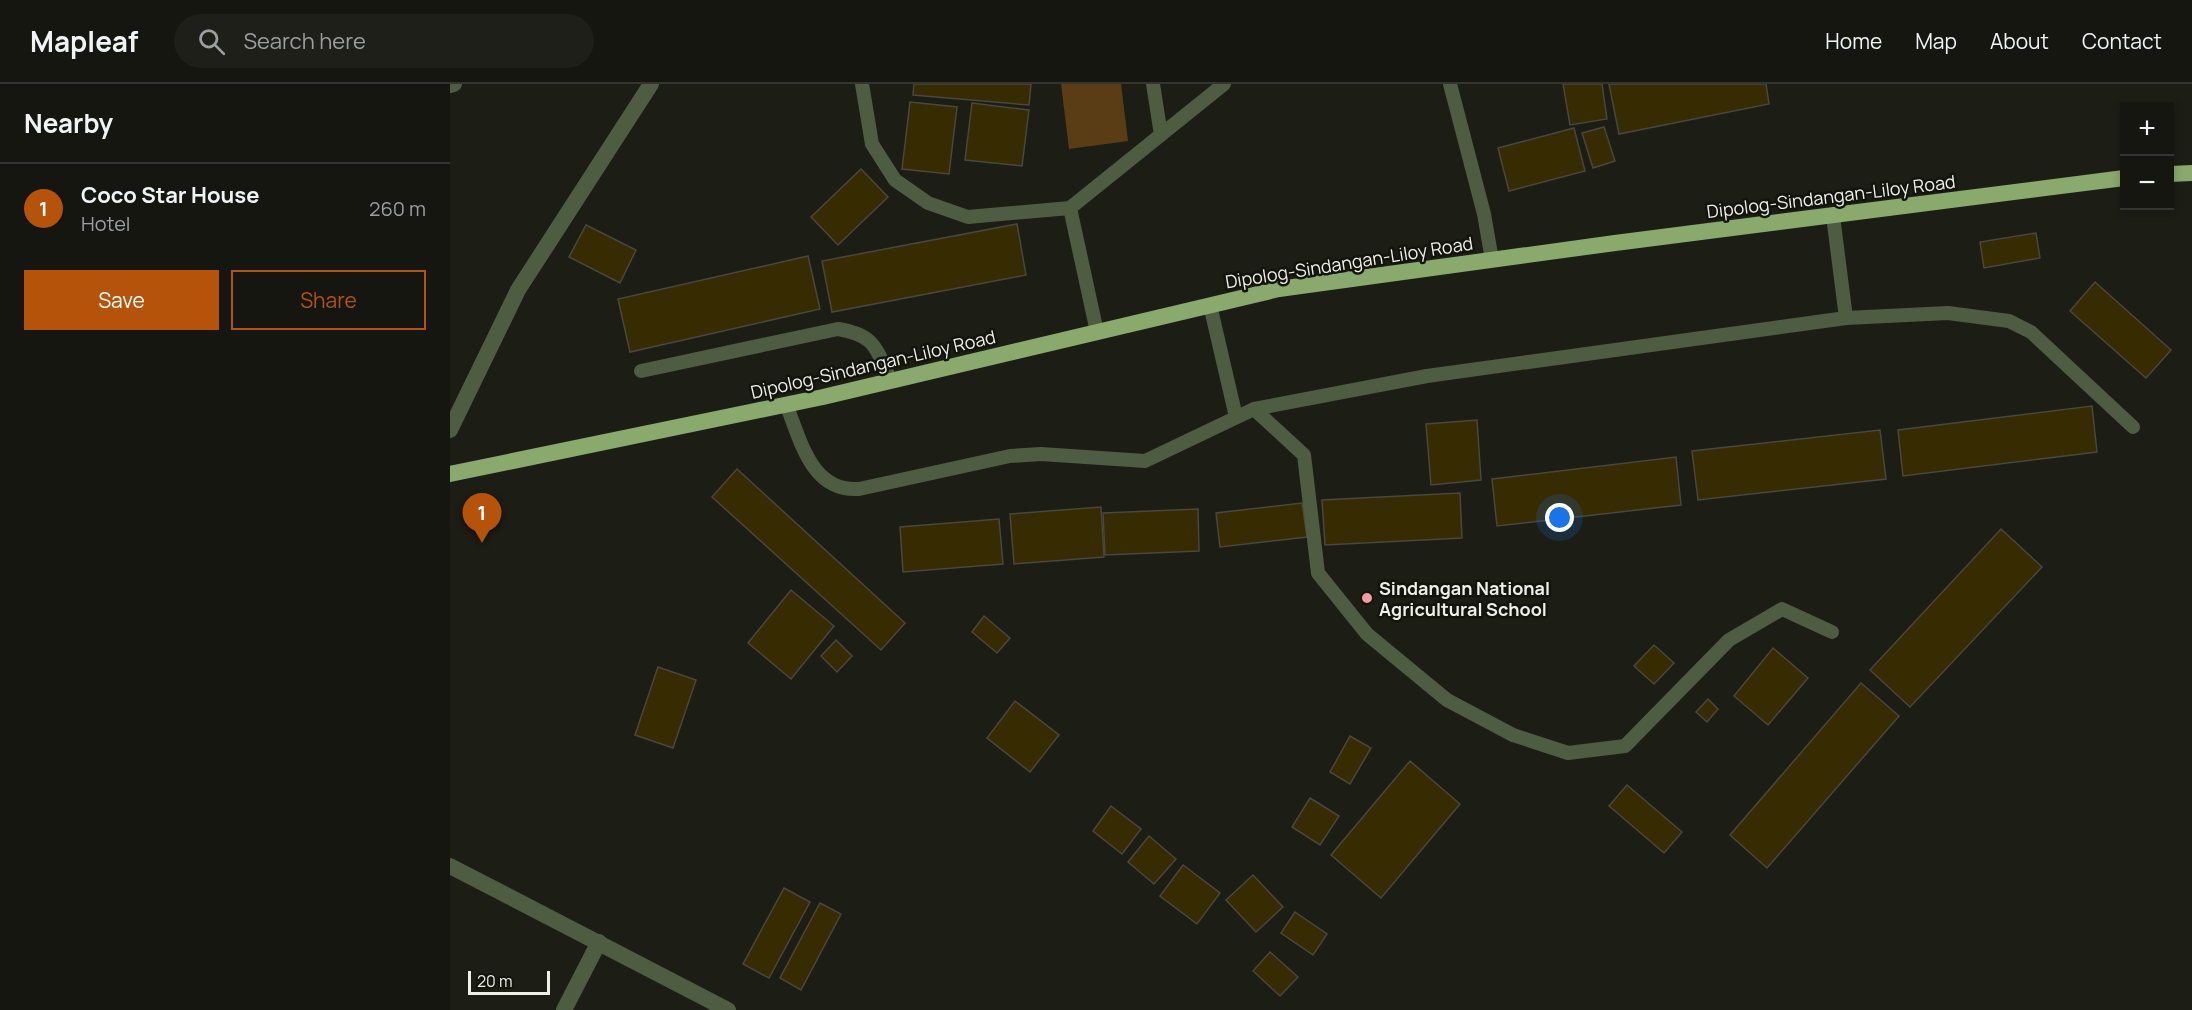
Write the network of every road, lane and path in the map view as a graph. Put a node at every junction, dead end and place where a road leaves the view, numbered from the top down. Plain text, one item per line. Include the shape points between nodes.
1 (651, 84) edge
2 (862, 84) edge
3 (1153, 84) edge
4 (1224, 84) edge
5 (1450, 84) edge
6 (1161, 135) junction
7 (2192, 173) edge
8 (2174, 174) edge
9 (2120, 179) edge
10 (1070, 208) junction
11 (1833, 216) junction
12 (1492, 260) junction
13 (1209, 304) junction
14 (1846, 318) junction
15 (1097, 332) junction
16 (641, 371) dead end
17 (891, 381) junction
18 (786, 404) junction
19 (1254, 409) junction
20 (1236, 417) junction
21 (2133, 427) dead end
22 (450, 430) edge
23 (450, 474) edge
24 (1832, 632) dead end
25 (450, 866) edge
26 (599, 942) junction
27 (564, 1010) edge
28 (728, 1010) edge

1 - 22 street via 518,290
2 - 10 lane via 872,144 895,180 928,203 968,217
3 - 6 lane
4 - 6 lane
5 - 12 lane
6 - 10 lane
7 - 8 highway
9 - 11 highway, Dipolog-Sindangan-Liloy Road
10 - 15 lane
11 - 12 highway, Dipolog-Sindangan-Liloy Road
11 - 14 lane
12 - 13 highway, Dipolog-Sindangan-Liloy Road via 1280,289
13 - 15 highway, Dipolog-Sindangan-Liloy Road
13 - 20 lane
14 - 19 lane via 1427,376
14 - 21 lane via 1948,313 2008,321 2031,332
15 - 17 highway, Dipolog-Sindangan-Liloy Road
16 - 17 lane via 838,329 858,332 874,342
17 - 18 highway, Dipolog-Sindangan-Liloy Road
18 - 20 lane via 816,469 827,483 842,490 1010,456 1041,454 1145,461
18 - 23 highway, Dipolog-Sindangan-Liloy Road
19 - 20 lane
19 - 24 lane via 1304,455 1318,573 1366,634 1447,700 1514,735 1568,753 1625,746 1729,640 1782,609
25 - 26 street
26 - 27 street
26 - 28 street

